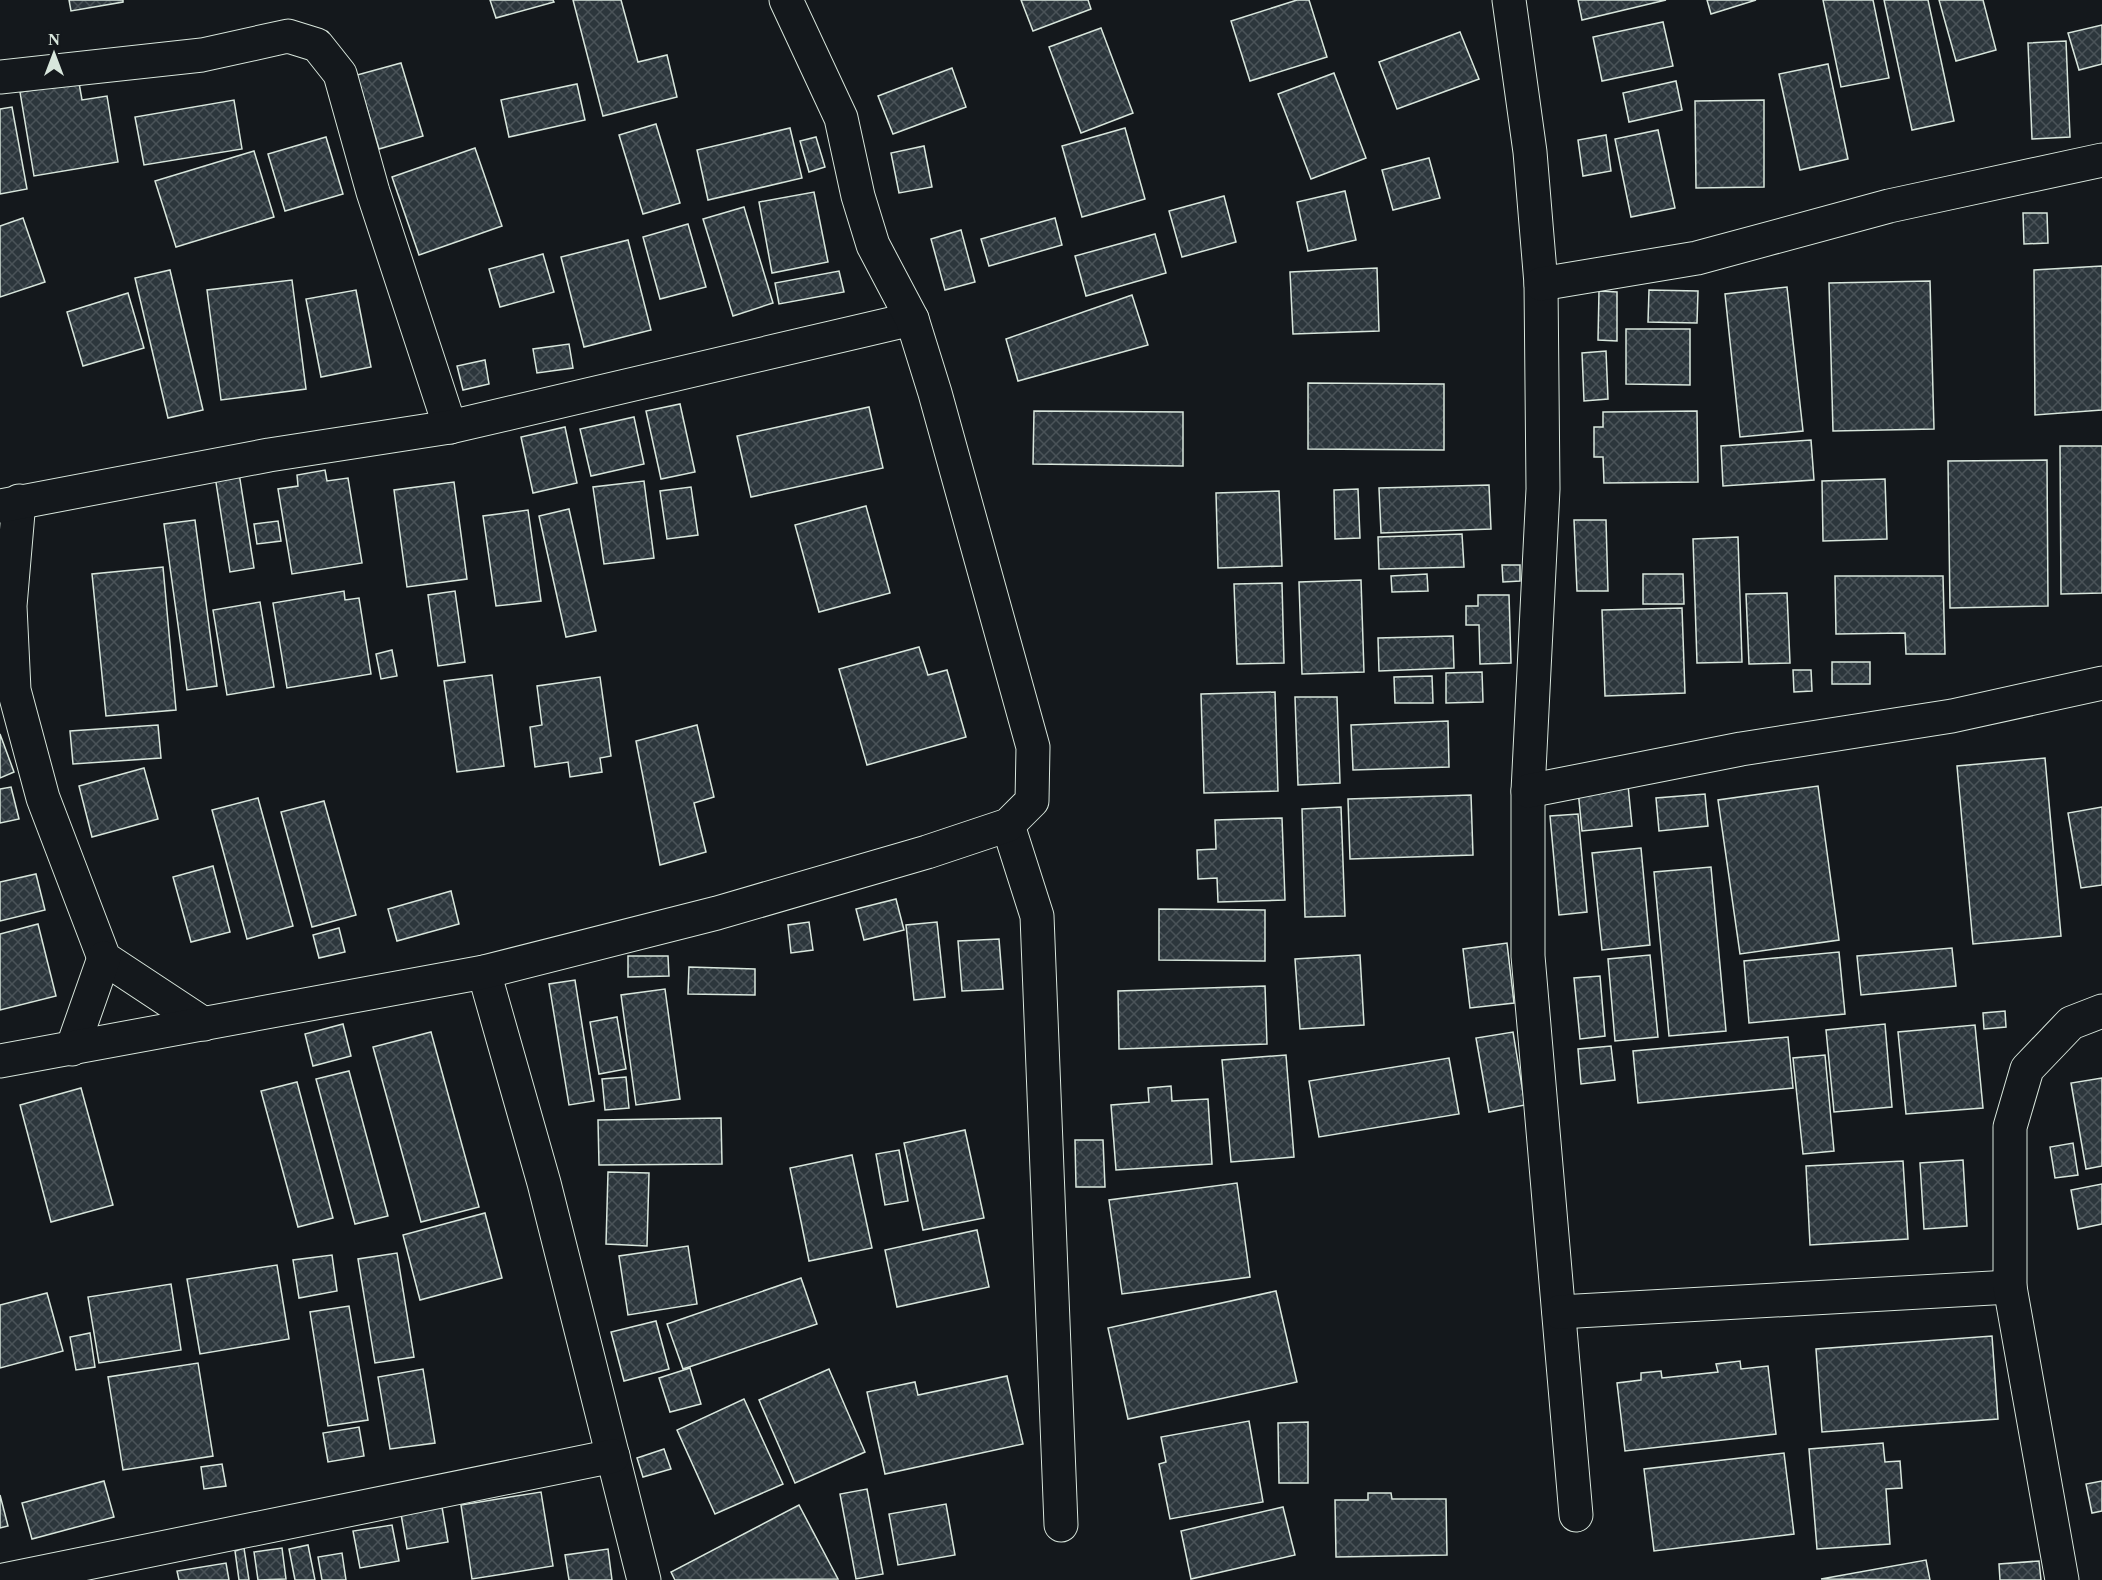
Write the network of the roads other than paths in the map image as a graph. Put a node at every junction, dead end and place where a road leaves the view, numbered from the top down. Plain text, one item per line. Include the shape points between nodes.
1 (786, 0) edge
2 (1509, 0) edge
3 (0, 77) edge
4 (2102, 160) edge
5 (1541, 284) junction
6 (912, 319) junction
7 (450, 427) junction
8 (9, 504) edge
9 (2102, 683) edge
10 (1528, 791) junction
11 (1008, 825) junction
12 (104, 958) junction
13 (484, 972) junction
14 (2102, 1011) edge
15 (204, 1024) junction
16 (72, 1049) junction
17 (0, 1061) edge
18 (2010, 1287) junction
19 (1558, 1312) junction
20 (613, 1456) junction
21 (1576, 1515) dead end
22 (1061, 1525) dead end
23 (4, 1580) edge
24 (644, 1580) edge
25 (2062, 1580) edge

1 - 6 street via 841,118 873,245
2 - 5 street via 1530,152
3 - 7 street via 202,55 288,36 316,45 340,74 373,192
4 - 5 street via 1889,206 1697,258
5 - 10 street via 1543,489
6 - 7 street
6 - 11 street via 1033,747 1032,801
7 - 8 street via 269,455
8 - 12 street via 14,690 43,798
9 - 10 street via 1952,716 1741,749
10 - 19 street via 1528,956
11 - 13 street via 717,913
11 - 22 street via 1037,916
12 - 15 street
12 - 16 street
13 - 15 street
13 - 20 street via 544,1183
14 - 18 street via 2071,1023 2027,1069 2010,1127
15 - 16 street
16 - 17 street
18 - 19 street
18 - 25 street
19 - 21 street
20 - 23 street
20 - 24 street

